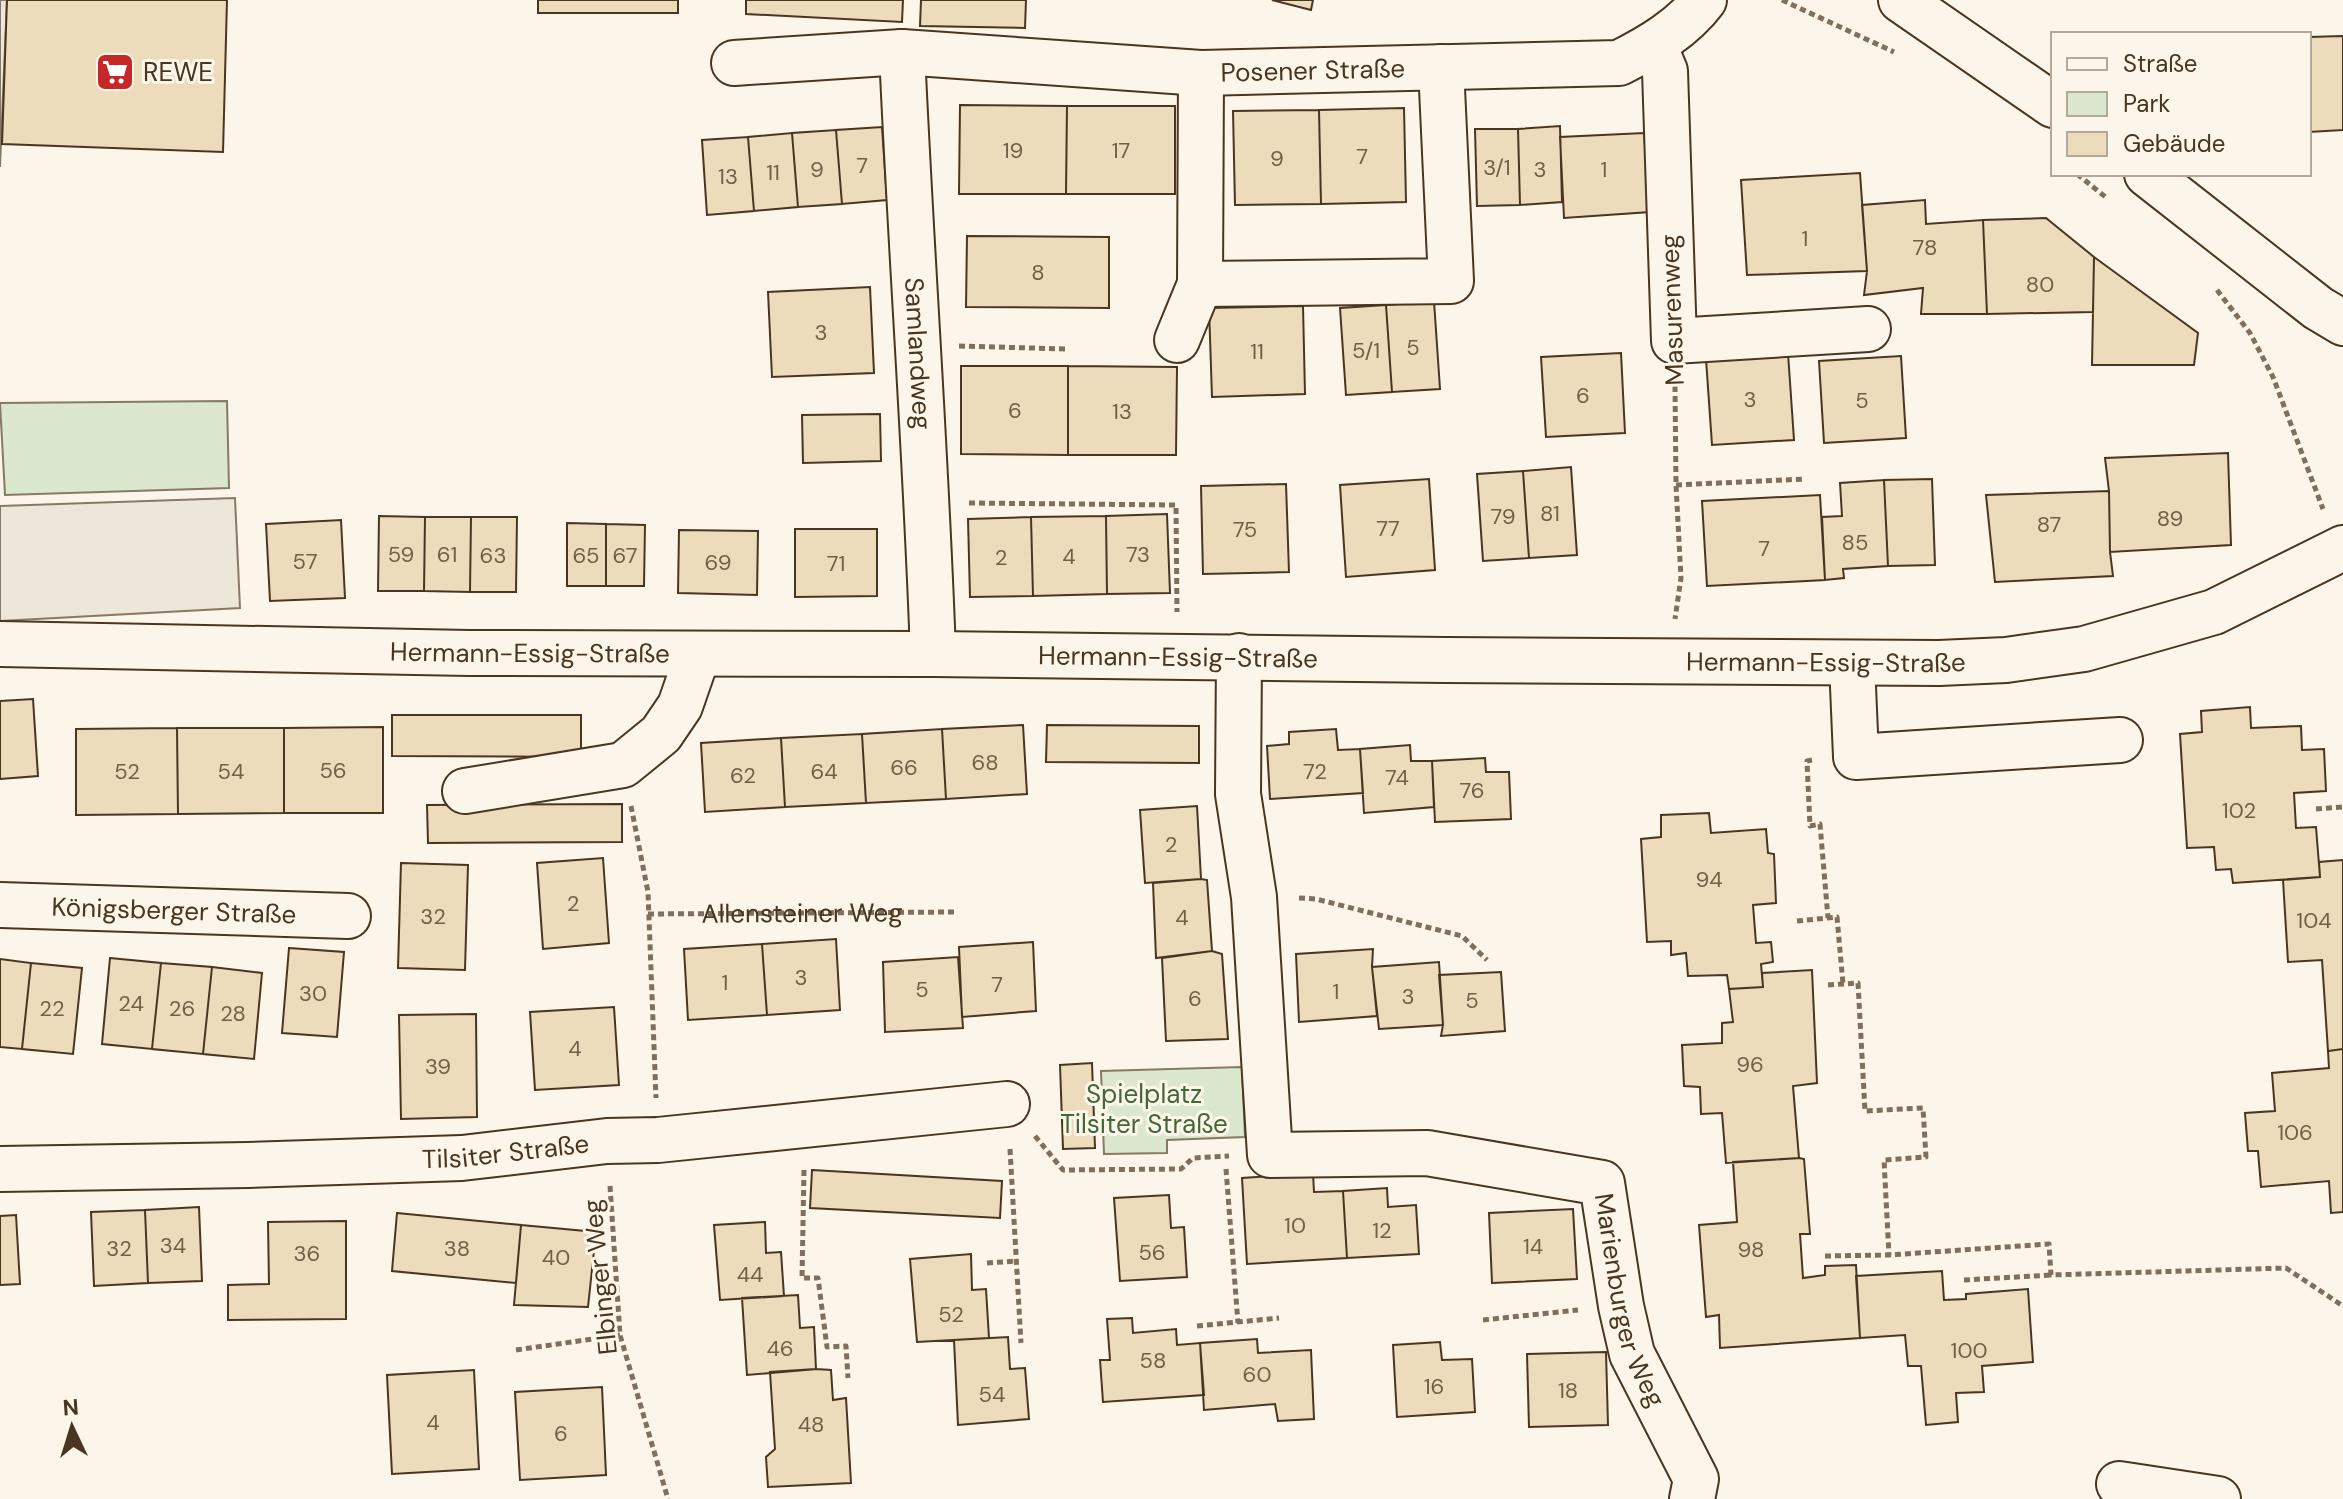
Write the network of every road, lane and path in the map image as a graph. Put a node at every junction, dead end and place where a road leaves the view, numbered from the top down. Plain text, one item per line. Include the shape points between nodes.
1 (1704, 0) edge
2 (1901, 0) edge
3 (1654, 45) junction
4 (902, 52) junction
5 (734, 63) dead end
6 (1441, 67) junction
7 (1201, 73) junction
8 (2051, 104) edge
9 (2079, 176) edge
10 (2149, 176) edge
11 (2113, 204) dead end
12 (2209, 283) dead end
13 (1200, 284) junction
14 (2335, 325) edge
15 (1868, 329) dead end
16 (1177, 340) dead end
17 (1674, 341) junction
18 (918, 345) junction
19 (1067, 349) dead end
20 (1805, 479) dead end
21 (1676, 485) junction
22 (928, 503) junction
23 (2341, 547) edge
24 (1681, 578) dead end
25 (0, 644) edge
26 (698, 654) junction
27 (933, 654) junction
28 (1178, 656) junction
29 (1239, 656) junction
30 (1852, 663) junction
31 (2120, 740) dead end
32 (1807, 761) dead end
33 (623, 765) junction
34 (465, 791) dead end
35 (2343, 807) edge
36 (2316, 809) dead end
37 (1254, 897) junction
38 (0, 905) edge
39 (956, 912) dead end
40 (648, 914) junction
41 (348, 916) dead end
42 (1828, 918) junction
43 (1797, 921) dead end
44 (1487, 960) dead end
45 (1843, 984) junction
46 (1828, 985) dead end
47 (654, 1049) dead end
48 (1007, 1104) junction
49 (804, 1125) junction
50 (607, 1141) junction
51 (1270, 1155) junction
52 (1225, 1156) junction
53 (0, 1169) edge
54 (1889, 1255) junction
55 (1825, 1256) dead end
56 (1017, 1261) junction
57 (987, 1263) dead end
58 (2051, 1275) junction
59 (1964, 1280) dead end
60 (1621, 1306) junction
61 (2343, 1306) edge
62 (1279, 1318) dead end
63 (1483, 1320) dead end
64 (1238, 1323) junction
65 (1197, 1326) dead end
66 (620, 1335) junction
67 (1021, 1343) dead end
68 (516, 1350) dead end
69 (848, 1378) dead end
70 (2119, 1484) dead end
71 (668, 1499) edge
72 (1692, 1499) edge
73 (2218, 1499) edge

1 - 3 street, Posener Straße
2 - 8 street
3 - 6 street, Posener Straße via 1619,63
3 - 17 street, Masurenweg via 1665,71
4 - 5 street, Posener Straße
4 - 7 street, Posener Straße
4 - 18 street, Samlandweg
6 - 7 street, Posener Straße
6 - 13 street via 1451,281
7 - 13 street
9 - 11 path
10 - 14 street
12 - 23 path via 2250,333 2273,377
13 - 16 street
15 - 17 street
17 - 21 path, Masurenweg
18 - 19 path
18 - 22 street, Samlandweg
20 - 21 path
21 - 24 path, Masurenweg
22 - 27 street, Samlandweg
22 - 28 path via 1176,505
23 - 30 street, Hermann-Essig-Straße via 2214,612 2084,649 2006,660
25 - 26 street, Hermann-Essig-Straße
26 - 27 street, Hermann-Essig-Straße
26 - 33 street via 680,706 661,734
27 - 28 street, Hermann-Essig-Straße
28 - 29 street, Hermann-Essig-Straße
29 - 30 street, Hermann-Essig-Straße
29 - 37 street via 1238,794
30 - 31 street via 1856,757
32 - 42 path via 1810,826 1820,824
33 - 34 street
33 - 40 path
35 - 36 path
37 - 44 path via 1316,899 1462,936
37 - 51 street
38 - 41 street, Königsberger Straße
39 - 40 path, Allensteiner Weg
40 - 47 path
42 - 43 path
42 - 45 path via 1837,917
45 - 46 path
45 - 54 path via 1858,983 1865,1111 1923,1108 1926,1157 1884,1160
48 - 49 street, Tilsiter Straße
48 - 52 path via 1063,1170 1181,1169 1193,1158
48 - 56 path
49 - 50 street, Tilsiter Straße
49 - 69 path via 802,1278 818,1278 827,1347 846,1346
50 - 53 street, Tilsiter Straße via 462,1158
50 - 66 path, Elbinger Weg
51 - 52 path
51 - 60 street, Marienburger Weg via 1427,1153 1602,1183
52 - 64 path
54 - 55 path
54 - 58 path via 2049,1244
56 - 57 path
56 - 67 path
58 - 59 path
58 - 61 path via 2286,1268
60 - 63 path
60 - 72 street, Marienburger Weg via 1632,1354 1696,1479
62 - 64 path
64 - 65 path
66 - 68 path
66 - 71 path, Elbinger Weg
70 - 73 street

